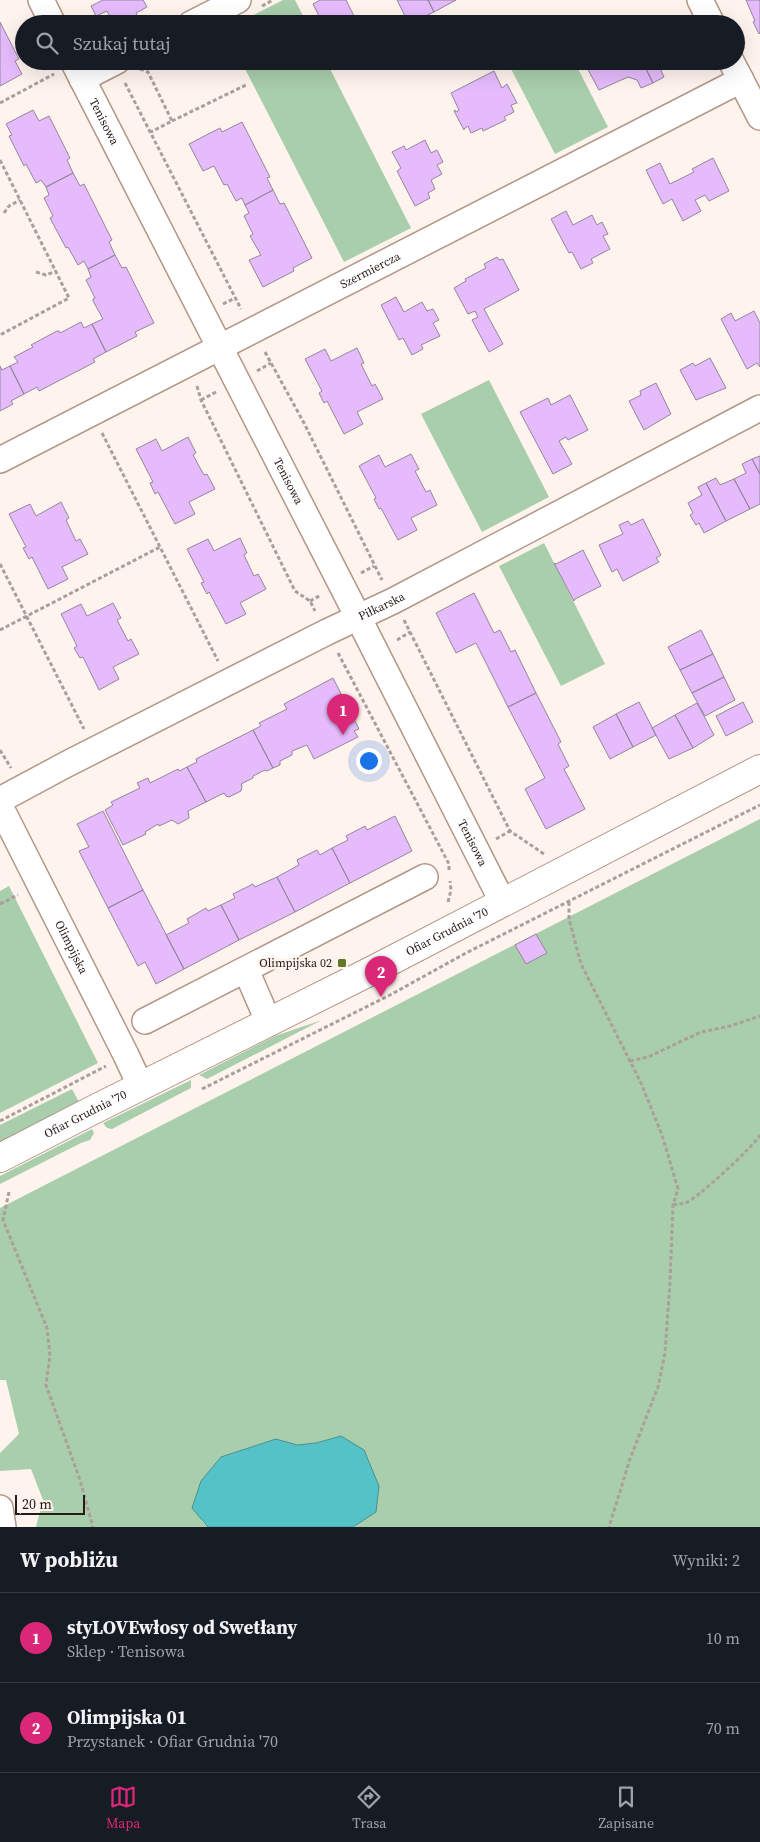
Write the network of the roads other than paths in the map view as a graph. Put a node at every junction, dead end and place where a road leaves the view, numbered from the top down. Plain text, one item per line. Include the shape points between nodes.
1 (41, 0) edge
2 (238, 0) edge
3 (700, 0) edge
4 (48, 15) edge
5 (209, 15) edge
6 (708, 15) edge
7 (72, 70) edge
8 (736, 71) edge
9 (760, 117) edge
10 (220, 347) junction
11 (760, 408) edge
12 (0, 460) edge
13 (358, 617) junction
14 (760, 769) edge
15 (0, 800) edge
16 (0, 806) edge
17 (425, 877) dead end
18 (503, 903) junction
19 (246, 970) junction
20 (145, 1021) dead end
21 (269, 1023) junction
22 (141, 1087) junction
23 (0, 1158) edge
24 (0, 1508) edge
25 (3, 1527) edge

1 - 4 street
2 - 5 street
3 - 6 street
7 - 10 street, Tenisowa
8 - 9 street
8 - 10 street, Szermiercza
10 - 12 street, Szermiercza
10 - 13 street, Tenisowa
11 - 13 street, Piłkarska
13 - 15 street, Piłkarska
13 - 18 street, Tenisowa
14 - 18 street, Ofiar Grudnia '70
16 - 22 street, Olimpijska
17 - 19 street
18 - 21 street, Ofiar Grudnia '70
19 - 20 street
19 - 21 street
21 - 22 street, Ofiar Grudnia '70
22 - 23 street, Ofiar Grudnia '70
24 - 25 street

